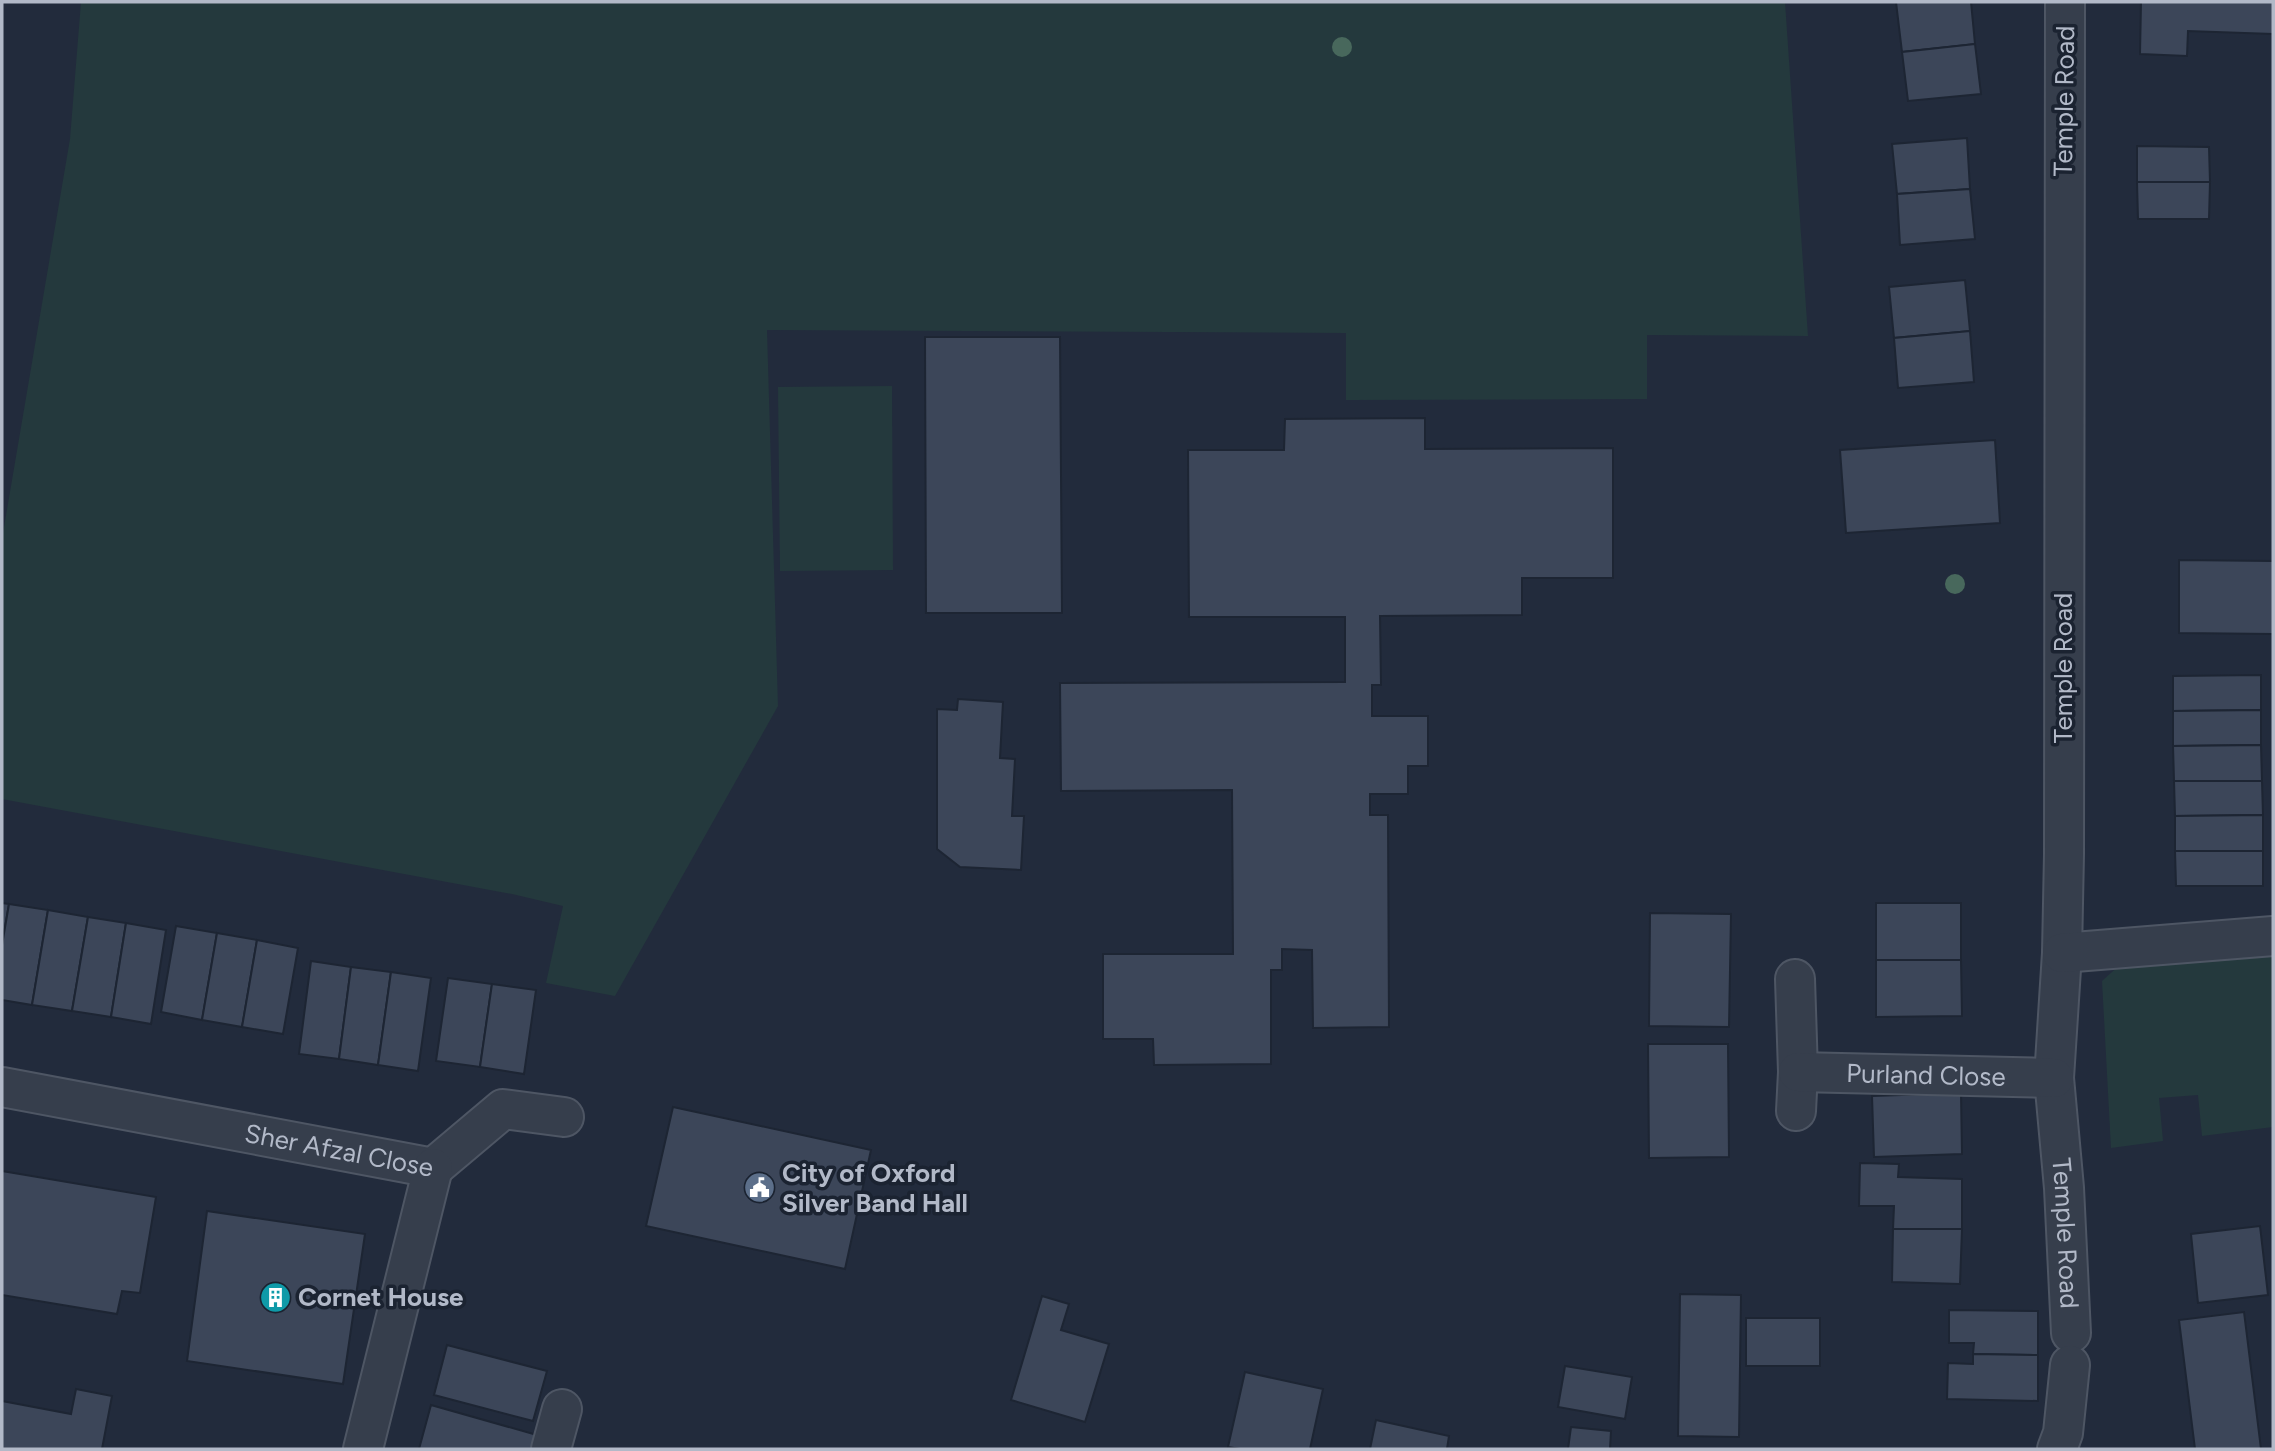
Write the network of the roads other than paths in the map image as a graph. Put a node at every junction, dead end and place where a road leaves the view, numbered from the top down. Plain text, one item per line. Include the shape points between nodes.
1 (2065, 2) edge
2 (2273, 936) edge
3 (2062, 953) junction
4 (1795, 979) dead end
5 (1798, 1072) junction
6 (2054, 1078) junction
7 (2, 1087) edge
8 (1796, 1111) dead end
9 (564, 1117) dead end
10 (433, 1168) junction
11 (562, 1409) dead end
12 (363, 1449) edge
13 (551, 1449) edge
14 (2057, 1449) edge

1 - 3 street, Temple Road
2 - 3 street
3 - 6 street, Temple Road
4 - 5 street
5 - 6 street, Purland Close
5 - 8 street
6 - 14 street, Temple Road via 2070,1349 2063,1433
7 - 10 street, Sher Afzal Close
9 - 10 street via 503,1109
10 - 12 street, Sher Afzal Close
11 - 13 street

